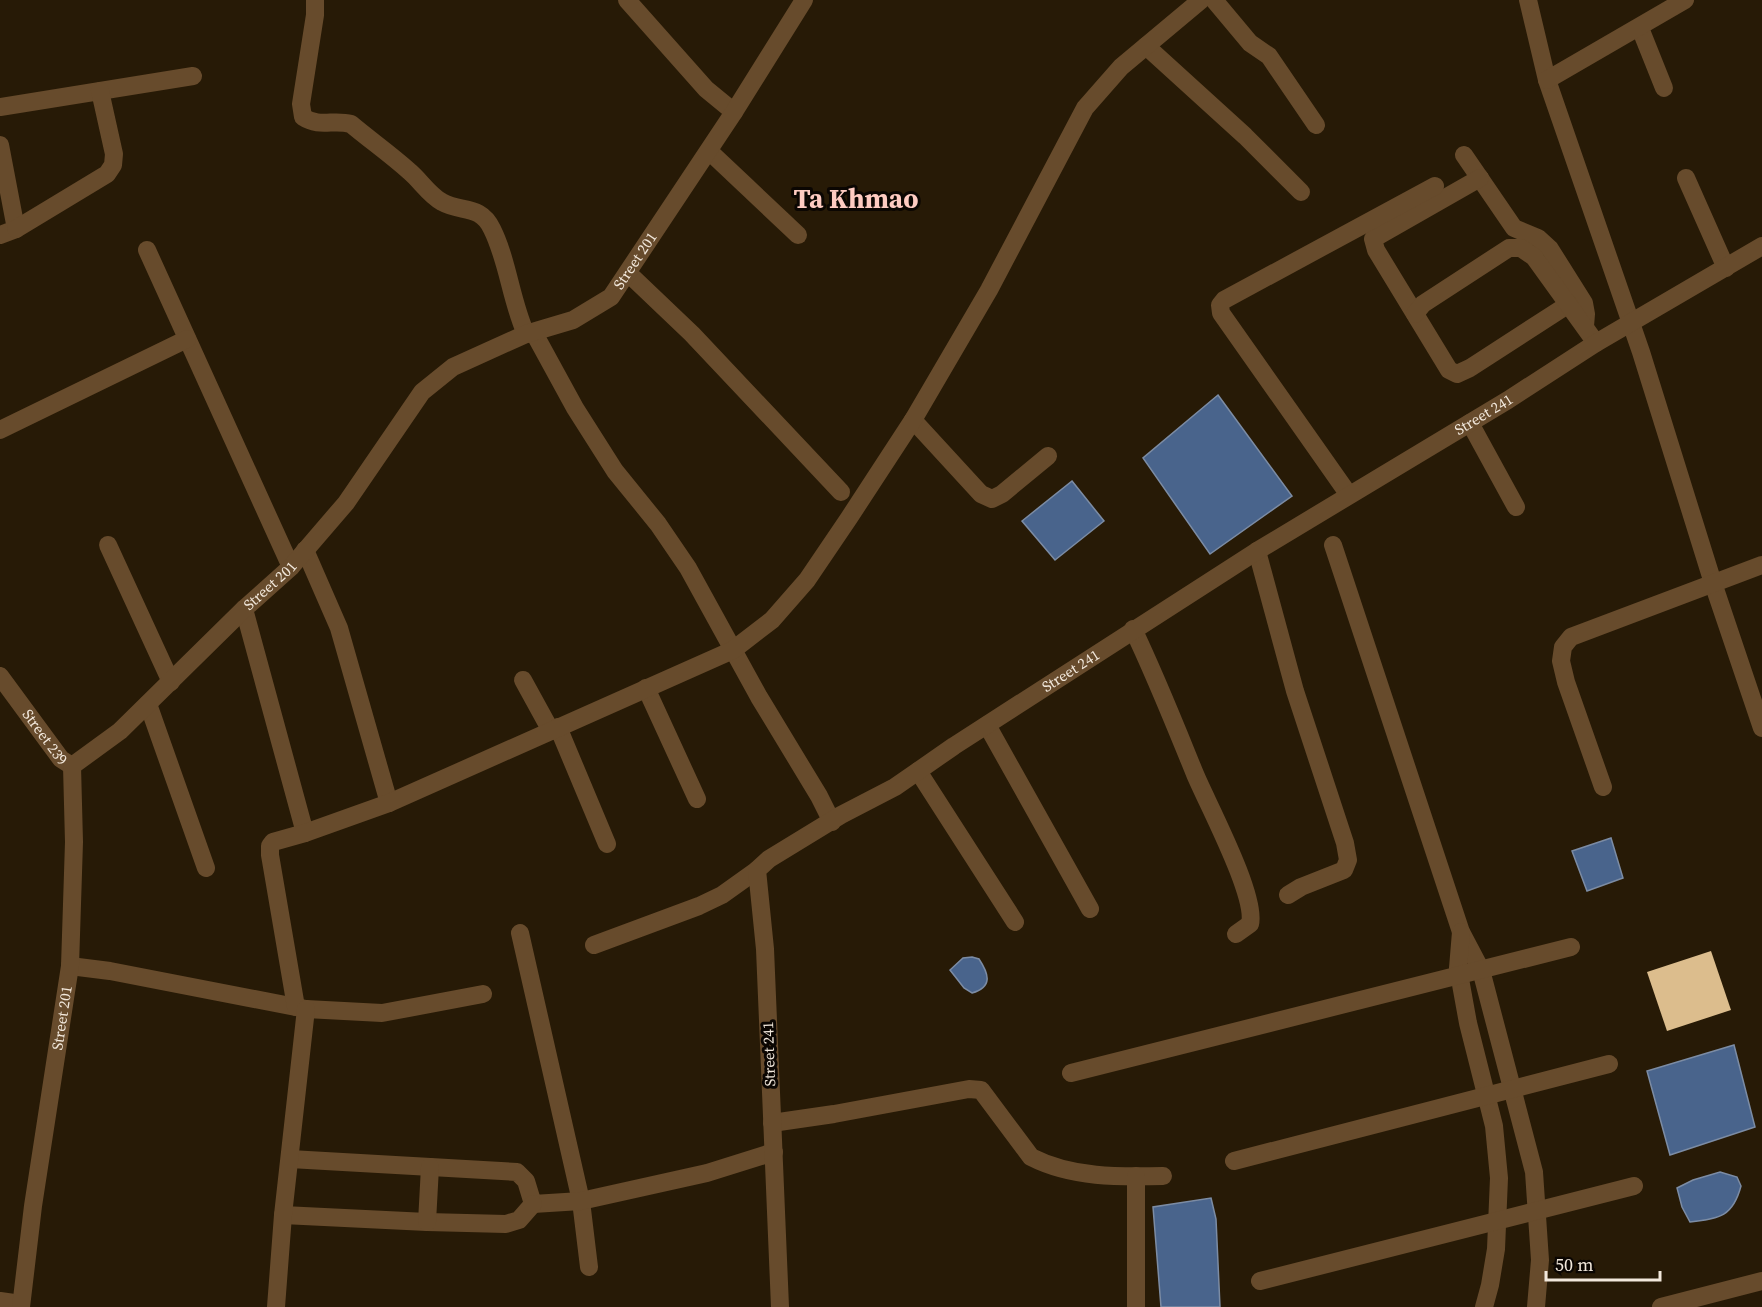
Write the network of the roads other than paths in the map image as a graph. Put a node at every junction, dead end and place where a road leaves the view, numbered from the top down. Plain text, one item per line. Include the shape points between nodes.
1 (315, 0) edge
2 (627, 0) edge
3 (1201, 0) edge
4 (1214, 0) edge
5 (1528, 0) edge
6 (1684, 0) edge
7 (799, 1) edge
8 (1640, 28) junction
9 (1146, 46) junction
10 (193, 76) dead end
11 (1547, 80) junction
12 (1664, 88) dead end
13 (100, 91) junction
14 (0, 107) edge
15 (734, 112) junction
16 (1316, 125) dead end
17 (0, 145) edge
18 (709, 151) junction
19 (1464, 155) dead end
20 (1480, 178) junction
21 (1686, 178) dead end
22 (1435, 186) dead end
23 (1301, 192) dead end
24 (8, 232) edge
25 (798, 235) dead end
26 (1762, 246) edge
27 (147, 250) dead end
28 (1726, 268) junction
29 (628, 273) junction
30 (1569, 304) junction
31 (1415, 314) junction
32 (1629, 324) junction
33 (1585, 326) junction
34 (530, 333) junction
35 (187, 339) junction
36 (1596, 344) junction
37 (913, 420) junction
38 (1470, 423) junction
39 (0, 430) edge
40 (1048, 456) dead end
41 (840, 492) dead end
42 (1349, 495) junction
43 (1516, 507) dead end
44 (108, 545) dead end
45 (1333, 545) dead end
46 (305, 550) junction
47 (1257, 551) junction
48 (1762, 565) edge
49 (291, 567) junction
50 (1713, 583) junction
51 (244, 609) junction
52 (1133, 629) junction
53 (733, 650) junction
54 (0, 676) edge
55 (523, 680) dead end
56 (171, 682) junction
57 (646, 688) junction
58 (148, 704) junction
59 (987, 725) junction
60 (1762, 728) edge
61 (554, 729) junction
62 (72, 766) junction
63 (918, 771) junction
64 (1603, 787) dead end
65 (697, 799) dead end
66 (388, 803) junction
67 (832, 822) junction
68 (305, 833) junction
69 (607, 844) dead end
70 (206, 868) dead end
71 (757, 870) junction
72 (1288, 895) dead end
73 (1090, 909) dead end
74 (1016, 922) dead end
75 (1461, 932) junction
76 (520, 933) dead end
77 (1236, 934) dead end
78 (594, 945) dead end
79 (1571, 947) dead end
80 (70, 966) junction
81 (1481, 970) junction
82 (1459, 975) junction
83 (483, 994) dead end
84 (301, 1008) junction
85 (1609, 1064) dead end
86 (1071, 1073) dead end
87 (1513, 1089) junction
88 (1486, 1095) junction
89 (772, 1123) junction
90 (774, 1152) junction
91 (290, 1159) junction
92 (1234, 1161) dead end
93 (430, 1167) junction
94 (1136, 1176) junction
95 (1163, 1176) dead end
96 (1634, 1186) dead end
97 (581, 1201) junction
98 (533, 1204) junction
99 (1537, 1211) junction
100 (284, 1215) junction
101 (1498, 1221) junction
102 (427, 1222) junction
103 (589, 1267) dead end
104 (1260, 1281) dead end
105 (1762, 1281) edge
106 (0, 1301) edge
107 (21, 1306) edge
108 (276, 1307) edge
109 (780, 1307) edge
110 (1136, 1307) edge
111 (1484, 1307) edge
112 (1536, 1307) edge
113 (1660, 1307) edge

1 - 34 street via 301,104 303,117 313,124 351,124 440,201 482,215 492,229 517,314
2 - 15 street via 706,89
3 - 9 street
4 - 16 street via 1251,43 1269,56
5 - 11 street
6 - 8 street
7 - 15 street, Street 201
8 - 11 street
8 - 12 street
9 - 23 street
9 - 37 street via 1121,67 1085,108 989,290
10 - 13 street
11 - 32 street
13 - 14 street
13 - 24 street via 114,153 113,165 107,174
15 - 18 street, Street 201
17 - 24 street
18 - 25 street
18 - 29 street, Street 201
19 - 20 street
20 - 31 street via 1373,239
20 - 33 street via 1514,228 1538,238 1550,249 1584,303
21 - 28 street
22 - 42 street via 1220,305 1221,313
26 - 28 street, Street 241
27 - 35 street
28 - 32 street, Street 241
29 - 34 street, Street 201 via 611,297 573,320
29 - 41 street via 692,334
30 - 31 street via 1534,257 1521,248 1509,248 1423,304
30 - 31 street via 1457,374 1449,370
30 - 33 street
32 - 36 street, Street 241
32 - 50 street
33 - 36 street
34 - 46 street, Street 201 via 453,367 422,392 346,503
34 - 53 street via 615,471 688,568
35 - 39 street
35 - 49 street
36 - 38 street, Street 241
37 - 40 street via 981,494 992,499
37 - 53 street via 807,580 772,620
38 - 42 street, Street 241
38 - 43 street
42 - 47 street, Street 241
44 - 56 street
45 - 75 street
46 - 49 street, Street 201
46 - 66 street via 339,628
47 - 52 street, Street 241
47 - 72 street via 1295,691 1348,860 1344,870
48 - 50 street
49 - 51 street, Street 201
50 - 60 street
50 - 64 street via 1571,637 1563,647 1561,661 1566,682
51 - 56 street, Street 201
51 - 68 street
52 - 59 street, Street 241
52 - 77 street via 1225,838 1251,909 1250,924
53 - 57 street
53 - 67 street
54 - 62 street, Street 239 via 61,759
55 - 61 street
56 - 58 street, Street 201
57 - 61 street
57 - 65 street
58 - 62 street, Street 201 via 120,731
58 - 70 street
59 - 63 street, Street 241
59 - 73 street
61 - 66 street
61 - 69 street
62 - 80 street, Street 201
63 - 67 street, Street 241
63 - 74 street
66 - 68 street
67 - 71 street, Street 241
68 - 84 street via 270,846
71 - 78 street via 699,906
71 - 89 street, Street 241 via 765,949
75 - 81 street
75 - 82 street
76 - 97 street
79 - 81 street
80 - 84 street
80 - 107 street, Street 201
81 - 82 street
81 - 87 street
82 - 86 street
82 - 88 street
83 - 84 street via 382,1013
84 - 91 street
85 - 87 street
87 - 88 street
87 - 99 street via 1534,1172
88 - 92 street
88 - 101 street via 1494,1126 1499,1178
89 - 90 street, Street 241
89 - 94 street via 981,1090 1031,1157 1096,1175
90 - 97 street via 707,1173
90 - 109 street, Street 241
91 - 93 street
91 - 100 street
93 - 98 street via 517,1172 526,1181
93 - 102 street
94 - 95 street
94 - 110 street
96 - 99 street
97 - 98 street
97 - 103 street
98 - 102 street via 519,1220 506,1224
99 - 101 street
99 - 112 street via 1540,1260
100 - 102 street
100 - 108 street
101 - 104 street
101 - 111 street
105 - 113 street
106 - 107 street

